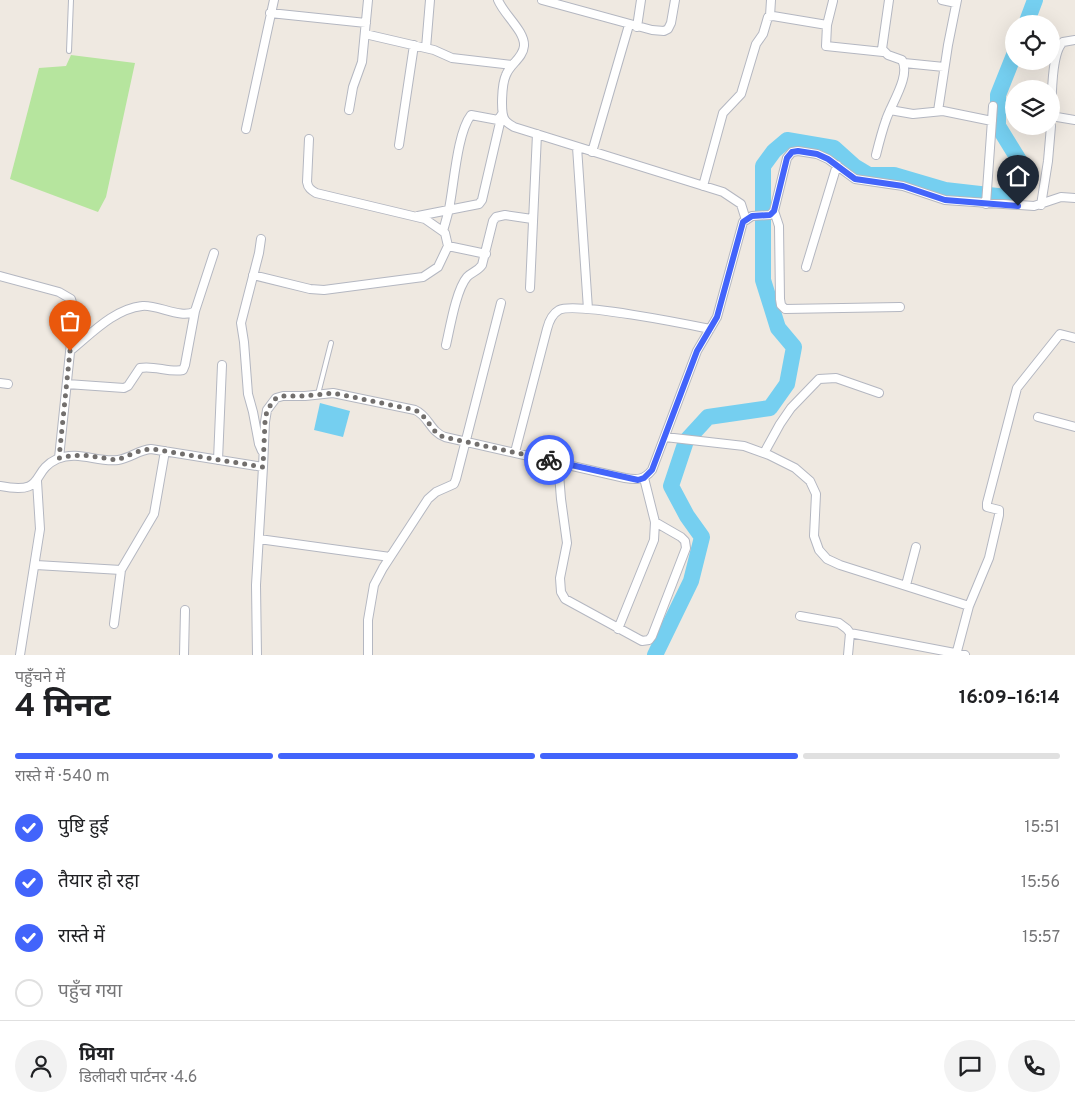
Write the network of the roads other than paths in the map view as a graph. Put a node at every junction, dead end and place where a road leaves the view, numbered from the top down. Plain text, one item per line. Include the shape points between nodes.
1 (71, 0) edge
2 (274, 0) edge
3 (368, 0) edge
4 (430, 0) edge
5 (498, 0) edge
6 (542, 0) edge
7 (641, 0) edge
8 (675, 0) edge
9 (771, 0) edge
10 (889, 0) edge
11 (942, 0) edge
12 (957, 1) edge
13 (833, 2) dead end
14 (270, 13) junction
15 (770, 16) junction
16 (366, 23) junction
17 (827, 25) junction
18 (633, 26) junction
19 (365, 34) junction
20 (1075, 40) edge
21 (414, 45) junction
22 (426, 48) junction
23 (69, 51) dead end
24 (883, 52) junction
25 (904, 63) junction
26 (512, 65) junction
27 (944, 68) junction
28 (1054, 80) edge
29 (993, 106) dead end
30 (349, 110) dead end
31 (890, 110) junction
32 (938, 111) junction
33 (502, 114) junction
34 (1060, 118) edge
35 (1075, 120) edge
36 (992, 121) junction
37 (246, 129) dead end
38 (537, 134) junction
39 (1050, 135) edge
40 (309, 139) dead end
41 (399, 145) dead end
42 (577, 147) junction
43 (592, 152) junction
44 (876, 155) dead end
45 (837, 165) junction
46 (703, 186) junction
47 (1075, 198) edge
48 (986, 202) junction
49 (1041, 204) junction
50 (449, 210) junction
51 (772, 213) junction
52 (416, 217) junction
53 (749, 218) junction
54 (532, 219) junction
55 (443, 231) junction
56 (262, 239) dead end
57 (448, 246) junction
58 (214, 253) dead end
59 (486, 254) junction
60 (806, 267) dead end
61 (253, 275) junction
62 (0, 276) edge
63 (530, 288) dead end
64 (500, 304) dead end
65 (900, 307) dead end
66 (588, 309) junction
67 (195, 311) junction
68 (710, 329) junction
69 (1075, 338) edge
70 (330, 343) dead end
71 (446, 345) dead end
72 (70, 351) junction
73 (222, 365) dead end
74 (67, 384) junction
75 (879, 393) dead end
76 (318, 394) junction
77 (1038, 417) dead end
78 (1075, 427) edge
79 (665, 437) junction
80 (466, 441) junction
81 (165, 451) junction
82 (515, 452) junction
83 (264, 453) junction
84 (764, 453) junction
85 (59, 458) junction
86 (218, 460) junction
87 (558, 462) junction
88 (263, 467) junction
89 (644, 478) junction
90 (37, 481) junction
91 (0, 486) edge
92 (655, 522) junction
93 (259, 539) junction
94 (916, 547) dead end
95 (390, 557) junction
96 (36, 564) junction
97 (121, 570) junction
98 (906, 585) junction
99 (969, 606) junction
100 (185, 610) dead end
101 (800, 616) dead end
102 (114, 624) dead end
103 (618, 629) junction
104 (850, 633) junction
105 (956, 654) edge
106 (20, 655) edge
107 (184, 655) edge
108 (257, 655) edge
109 (368, 655) edge
110 (848, 655) edge
111 (965, 655) edge

1 - 23 lane
2 - 14 street
3 - 16 street
4 - 22 street
5 - 26 street via 523,39 521,55
6 - 18 street
7 - 18 street
8 - 18 street via 668,29 659,31
9 - 15 street
10 - 24 street via 881,45
11 - 12 street
12 - 27 street
13 - 17 street
14 - 16 street
14 - 37 street
15 - 17 street
15 - 46 street via 756,44 741,94 723,113
16 - 19 street
17 - 24 street via 826,46
18 - 43 street
19 - 21 street
19 - 30 street via 362,62
20 - 28 street via 1063,42 1058,50
21 - 22 street
21 - 41 street
22 - 26 street via 452,58
24 - 25 street
25 - 27 street
25 - 31 street via 900,87
26 - 33 street via 503,84
27 - 32 street
29 - 36 street
31 - 32 street via 913,114
31 - 44 street
32 - 36 street
33 - 38 street via 505,121 514,127
33 - 50 street via 482,200 479,204
33 - 50 street via 498,120 471,116 467,120
34 - 35 street
36 - 48 street
38 - 42 street
38 - 54 street
39 - 49 street
40 - 52 street via 307,182 316,193
42 - 43 street
42 - 66 street
43 - 46 street
45 - 48 street via 855,179 903,186 945,200
45 - 51 street via 817,154 792,152 787,158
45 - 60 street
46 - 53 street via 723,192 741,204
47 - 49 street via 1061,197
48 - 49 street
50 - 52 street
50 - 55 street
51 - 53 street
51 - 65 street via 779,226 780,299 785,309
52 - 55 street
53 - 68 street via 743,222 717,317
54 - 59 street via 496,217
54 - 63 street
55 - 57 street
56 - 61 street
57 - 59 street
57 - 61 street via 438,267 422,277 324,290
58 - 67 street
59 - 71 street via 479,270 468,276 459,294
61 - 83 street via 240,323 248,394
62 - 72 street via 59,292 71,299
64 - 80 street
66 - 68 street
66 - 82 street via 560,309 550,320
67 - 72 street via 188,314 150,306 134,307 110,318
67 - 74 street via 183,370 140,368 124,388
68 - 79 street via 697,351
69 - 99 street via 1060,334 1017,388 987,503 999,510 1000,515 989,558
70 - 76 lane
72 - 74 street
73 - 86 street
74 - 85 street
75 - 84 street via 836,378 819,379 788,413
76 - 80 street via 333,393 415,410 424,416 438,435
76 - 83 street via 283,396 270,404 265,422
77 - 78 street
79 - 84 street via 744,446
79 - 89 street via 652,470
80 - 82 street
80 - 95 street via 454,484 428,499
81 - 85 street via 142,450 117,460 83,455
81 - 86 street
81 - 97 street via 154,514
82 - 87 street
83 - 88 street
84 - 98 street via 795,468 810,481 816,494 814,536 823,556
85 - 90 street via 50,463
86 - 88 street
87 - 89 street via 631,479
87 - 103 street via 568,542 560,578 561,592 565,599
88 - 93 street
89 - 92 street
90 - 91 street via 22,489
90 - 96 street via 40,530
92 - 103 street via 654,540
92 - 103 street via 685,541 686,553 649,640 639,641
93 - 95 street
93 - 108 street
94 - 98 street
95 - 109 street via 374,585 368,620
96 - 97 street
96 - 106 street
97 - 102 street
98 - 99 street
99 - 105 street
100 - 107 street
101 - 104 street via 839,624
104 - 105 street
104 - 110 street
105 - 111 street

